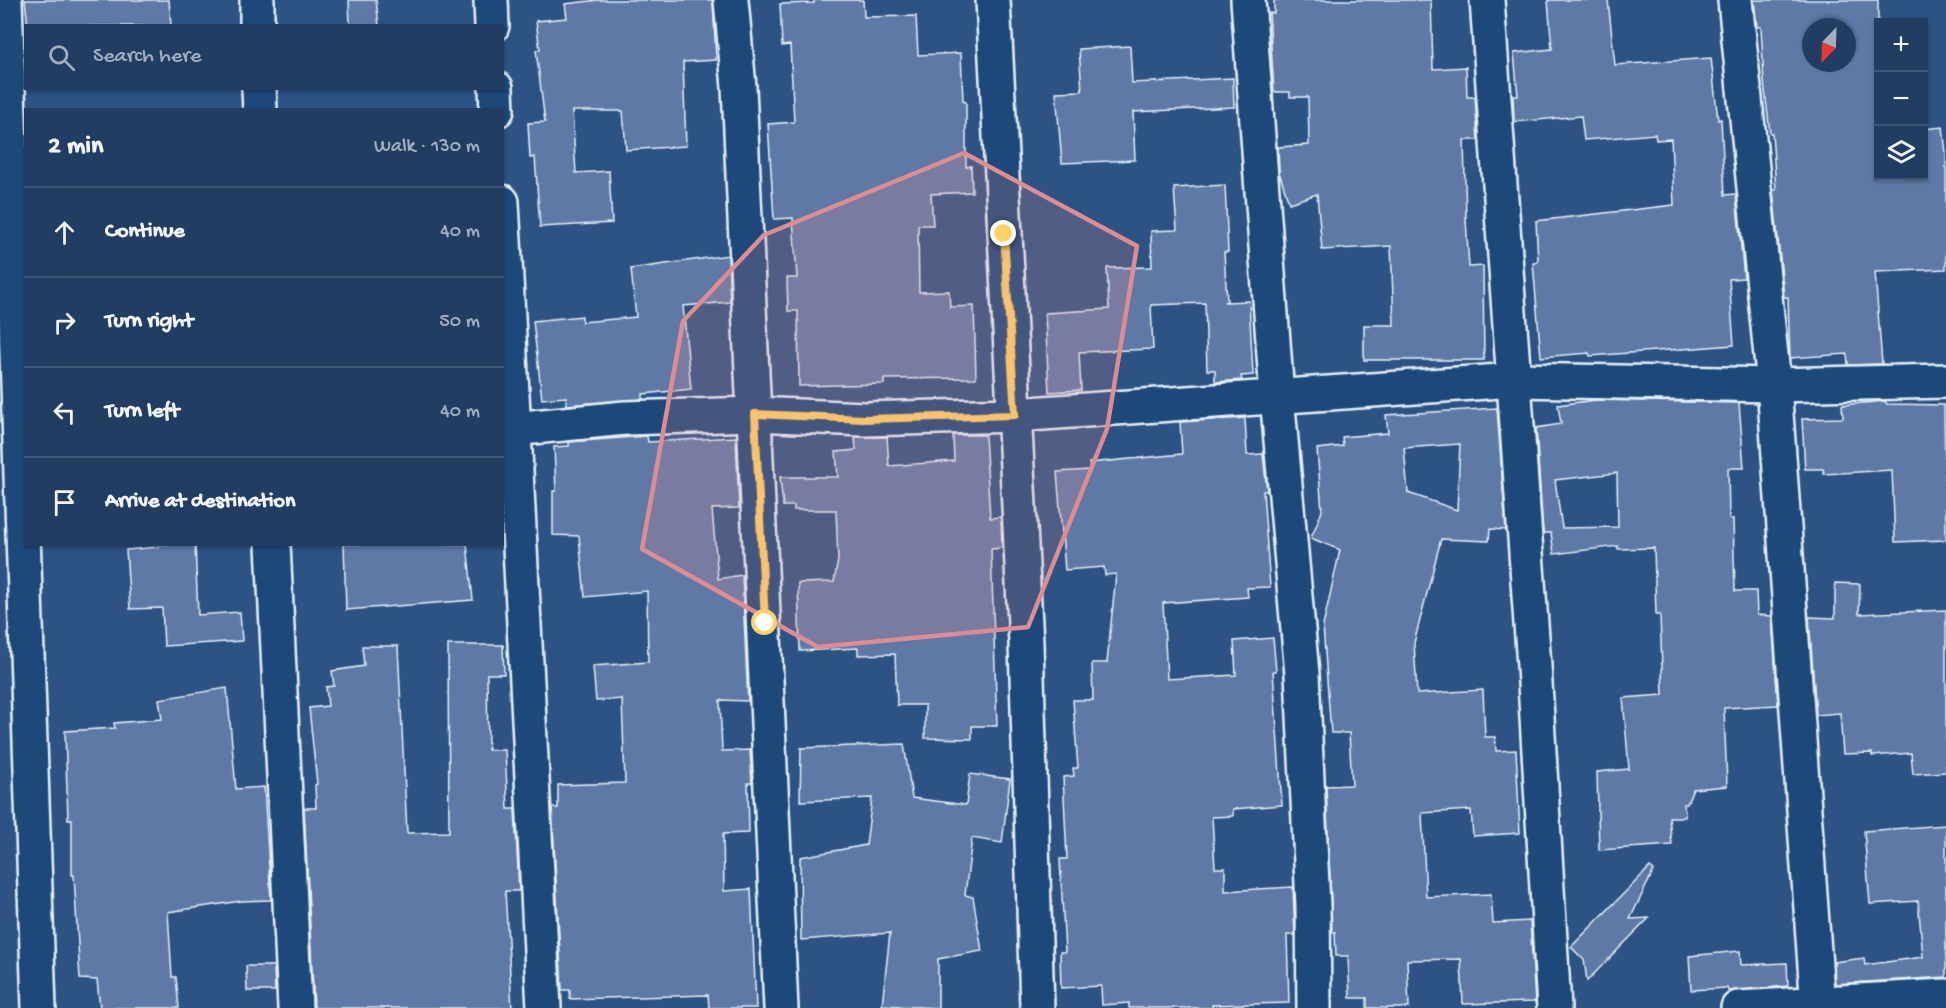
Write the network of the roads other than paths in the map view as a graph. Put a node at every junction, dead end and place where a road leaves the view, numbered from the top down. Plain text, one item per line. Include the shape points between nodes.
1 (5, 0) edge
2 (256, 0) edge
3 (491, 0) edge
4 (731, 0) edge
5 (993, 0) edge
6 (1248, 0) edge
7 (1487, 0) edge
8 (1735, 0) edge
9 (257, 24) edge
10 (492, 24) edge
11 (259, 90) edge
12 (496, 90) edge
13 (260, 108) edge
14 (497, 108) edge
15 (504, 267) edge
16 (1515, 380) junction
17 (1946, 381) edge
18 (1774, 385) junction
19 (1277, 396) junction
20 (755, 414) junction
21 (1015, 415) junction
22 (509, 430) edge
23 (15, 458) edge
24 (273, 546) edge
25 (1946, 996) edge
26 (1818, 1006) edge
27 (39, 1008) edge
28 (295, 1008) edge
29 (544, 1008) edge
30 (781, 1008) edge
31 (1036, 1008) edge
32 (1314, 1008) edge
33 (1554, 1008) edge
34 (1738, 1008) edge

1 - 23 street
2 - 9 street
3 - 10 street
4 - 20 street
5 - 21 street
6 - 19 street
7 - 16 street
8 - 18 street
11 - 13 street
12 - 14 street
15 - 22 street
16 - 18 street
16 - 19 street
16 - 33 street
17 - 18 street
18 - 26 street
19 - 21 street
19 - 32 street via 1302,674
20 - 21 street via 864,419
20 - 22 street via 625,418
20 - 30 street
21 - 31 street
22 - 29 street
23 - 27 street
24 - 28 street
25 - 26 street
26 - 34 street

